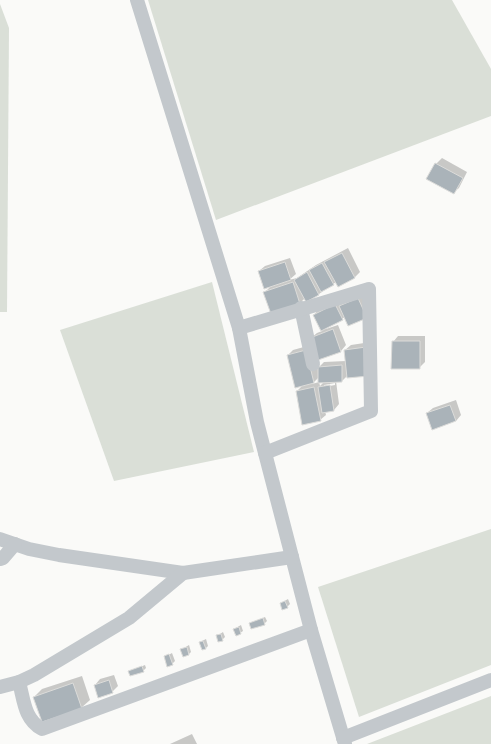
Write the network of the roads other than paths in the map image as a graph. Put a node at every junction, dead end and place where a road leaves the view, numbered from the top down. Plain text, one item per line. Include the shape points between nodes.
1 (137, 0) edge
2 (301, 308) junction
3 (239, 328) junction
4 (313, 364) dead end
5 (265, 453) junction
6 (0, 539) edge
7 (15, 544) junction
8 (292, 557) junction
9 (0, 560) edge
10 (184, 573) junction
11 (311, 630) junction
12 (491, 680) edge
13 (19, 682) junction
14 (0, 687) edge
15 (344, 741) edge

1 - 3 street
2 - 3 street
2 - 4 street
2 - 5 street via 369,288 371,411
3 - 5 street
5 - 8 street
6 - 7 street
7 - 9 street
7 - 10 street via 59,555
8 - 10 street
8 - 11 street
10 - 13 street via 129,618
11 - 13 street via 42,729 32,724
11 - 15 street
12 - 15 street
13 - 14 street

